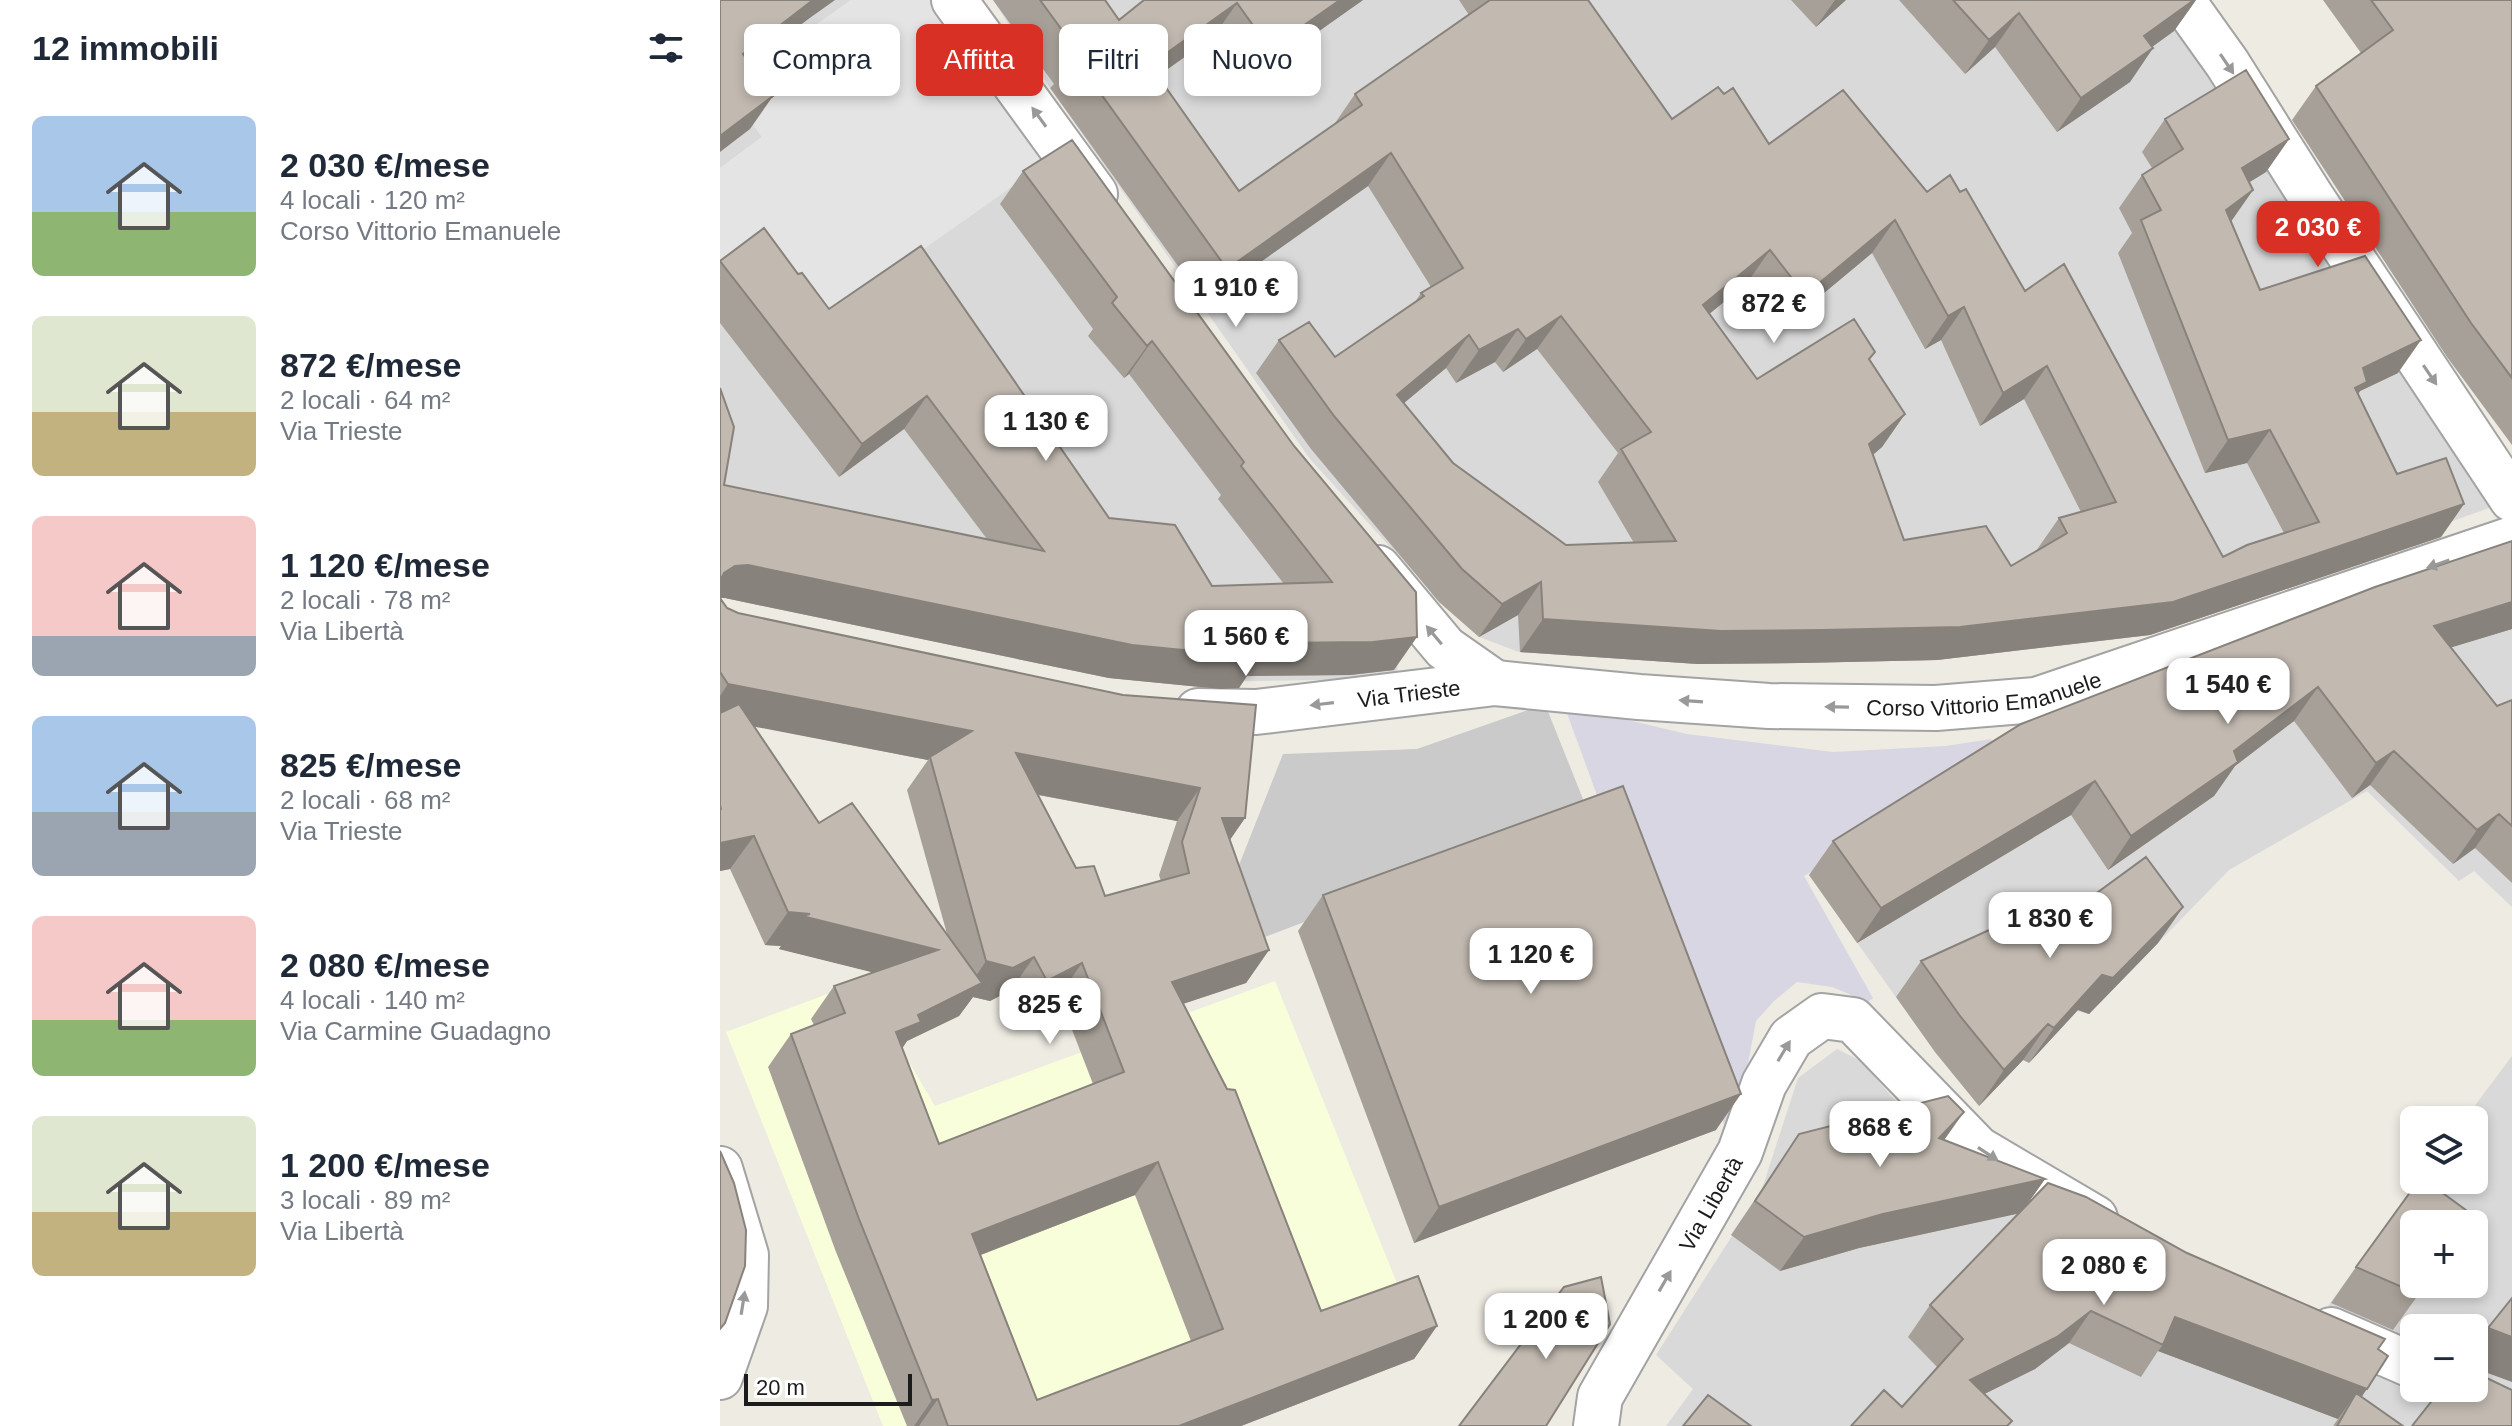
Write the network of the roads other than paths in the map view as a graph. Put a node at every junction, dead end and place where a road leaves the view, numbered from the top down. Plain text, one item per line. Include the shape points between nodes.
1 (954, 0) edge
2 (2182, 0) edge
3 (1121, 230) edge
4 (2512, 499) edge
5 (2512, 539) edge
6 (1356, 542) edge
7 (1495, 683) junction
8 (1769, 706) joint
9 (1163, 708) edge
10 (720, 1169) edge
11 (2123, 1234) edge
12 (2296, 1314) edge
13 (2400, 1360) edge
14 (720, 1377) edge
15 (1596, 1426) edge

3 -> 1 street
2 -> 4 street
5 -> 8 street, Corso Vittorio Emanuele via 2036,700 1936,708
7 -> 6 street via 1445,648
8 -> 7 street, Via Trieste
7 -> 9 street, Via Trieste via 1256,712
14 -> 10 street via 745,1306 746,1255
15 -> 11 street, Via Libertà via 1600,1397 1740,1152 1764,1084 1791,1038 1822,1016 1853,1020 1978,1149
12 - 13 street

